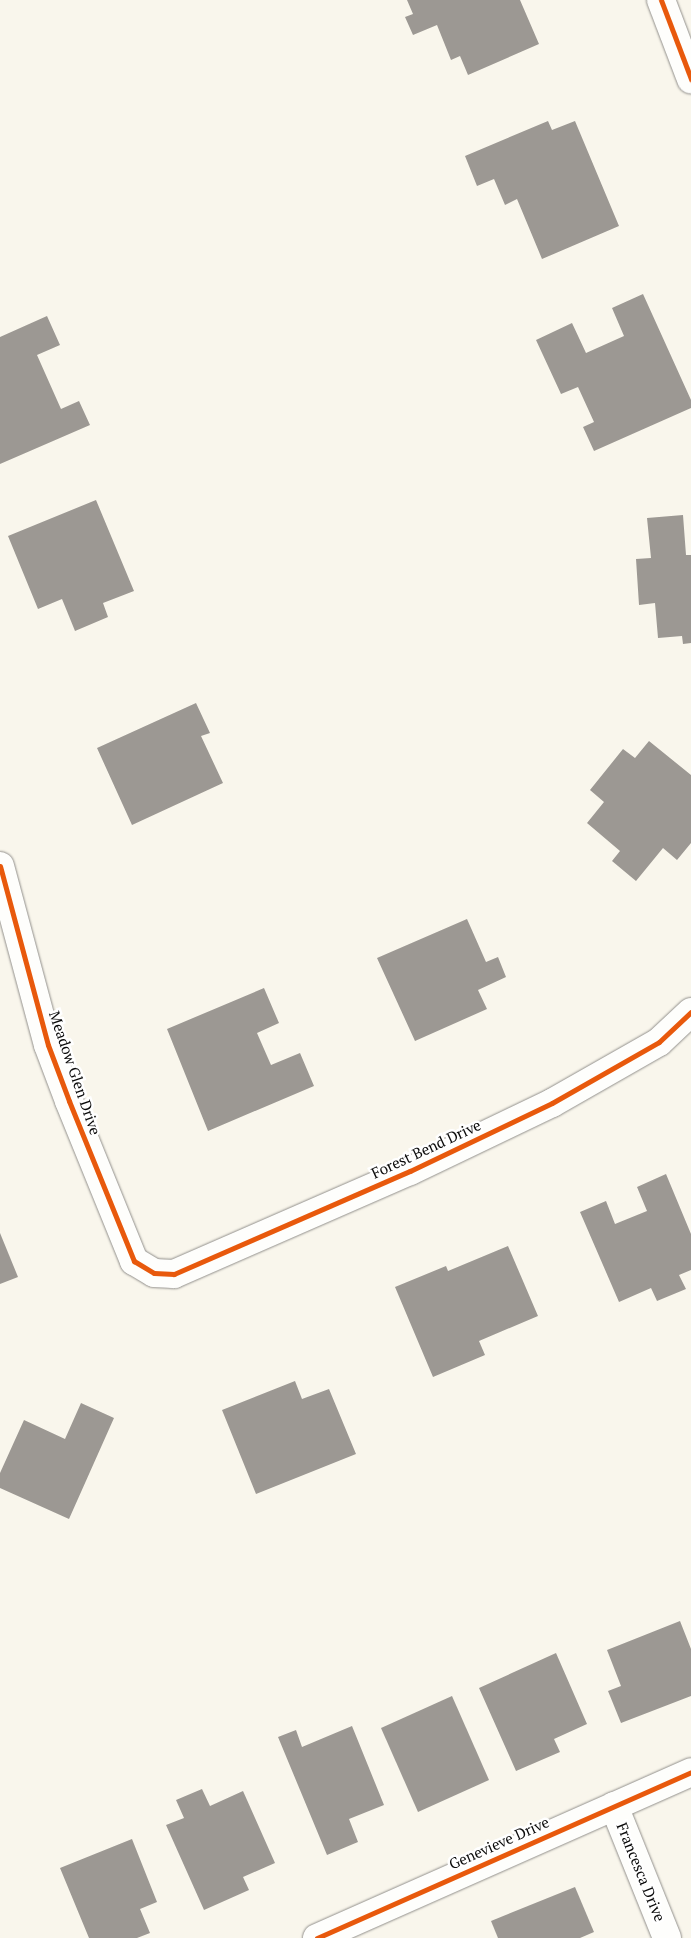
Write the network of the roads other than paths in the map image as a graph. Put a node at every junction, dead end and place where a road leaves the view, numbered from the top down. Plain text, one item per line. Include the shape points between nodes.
1 (661, 0) edge
2 (691, 79) edge
3 (0, 866) edge
4 (691, 1012) edge
5 (154, 1273) joint
6 (691, 1772) edge
7 (614, 1806) junction
8 (317, 1938) edge
9 (667, 1938) edge

1 - 2 street
3 - 5 street, Meadow Glen Drive via 48,1045 69,1101 134,1261
4 - 5 street, Forest Bend Drive via 659,1042 552,1103 410,1171 174,1274
6 - 7 street, Genevieve Drive
7 - 8 street, Genevieve Drive
7 - 9 street, Francesca Drive

